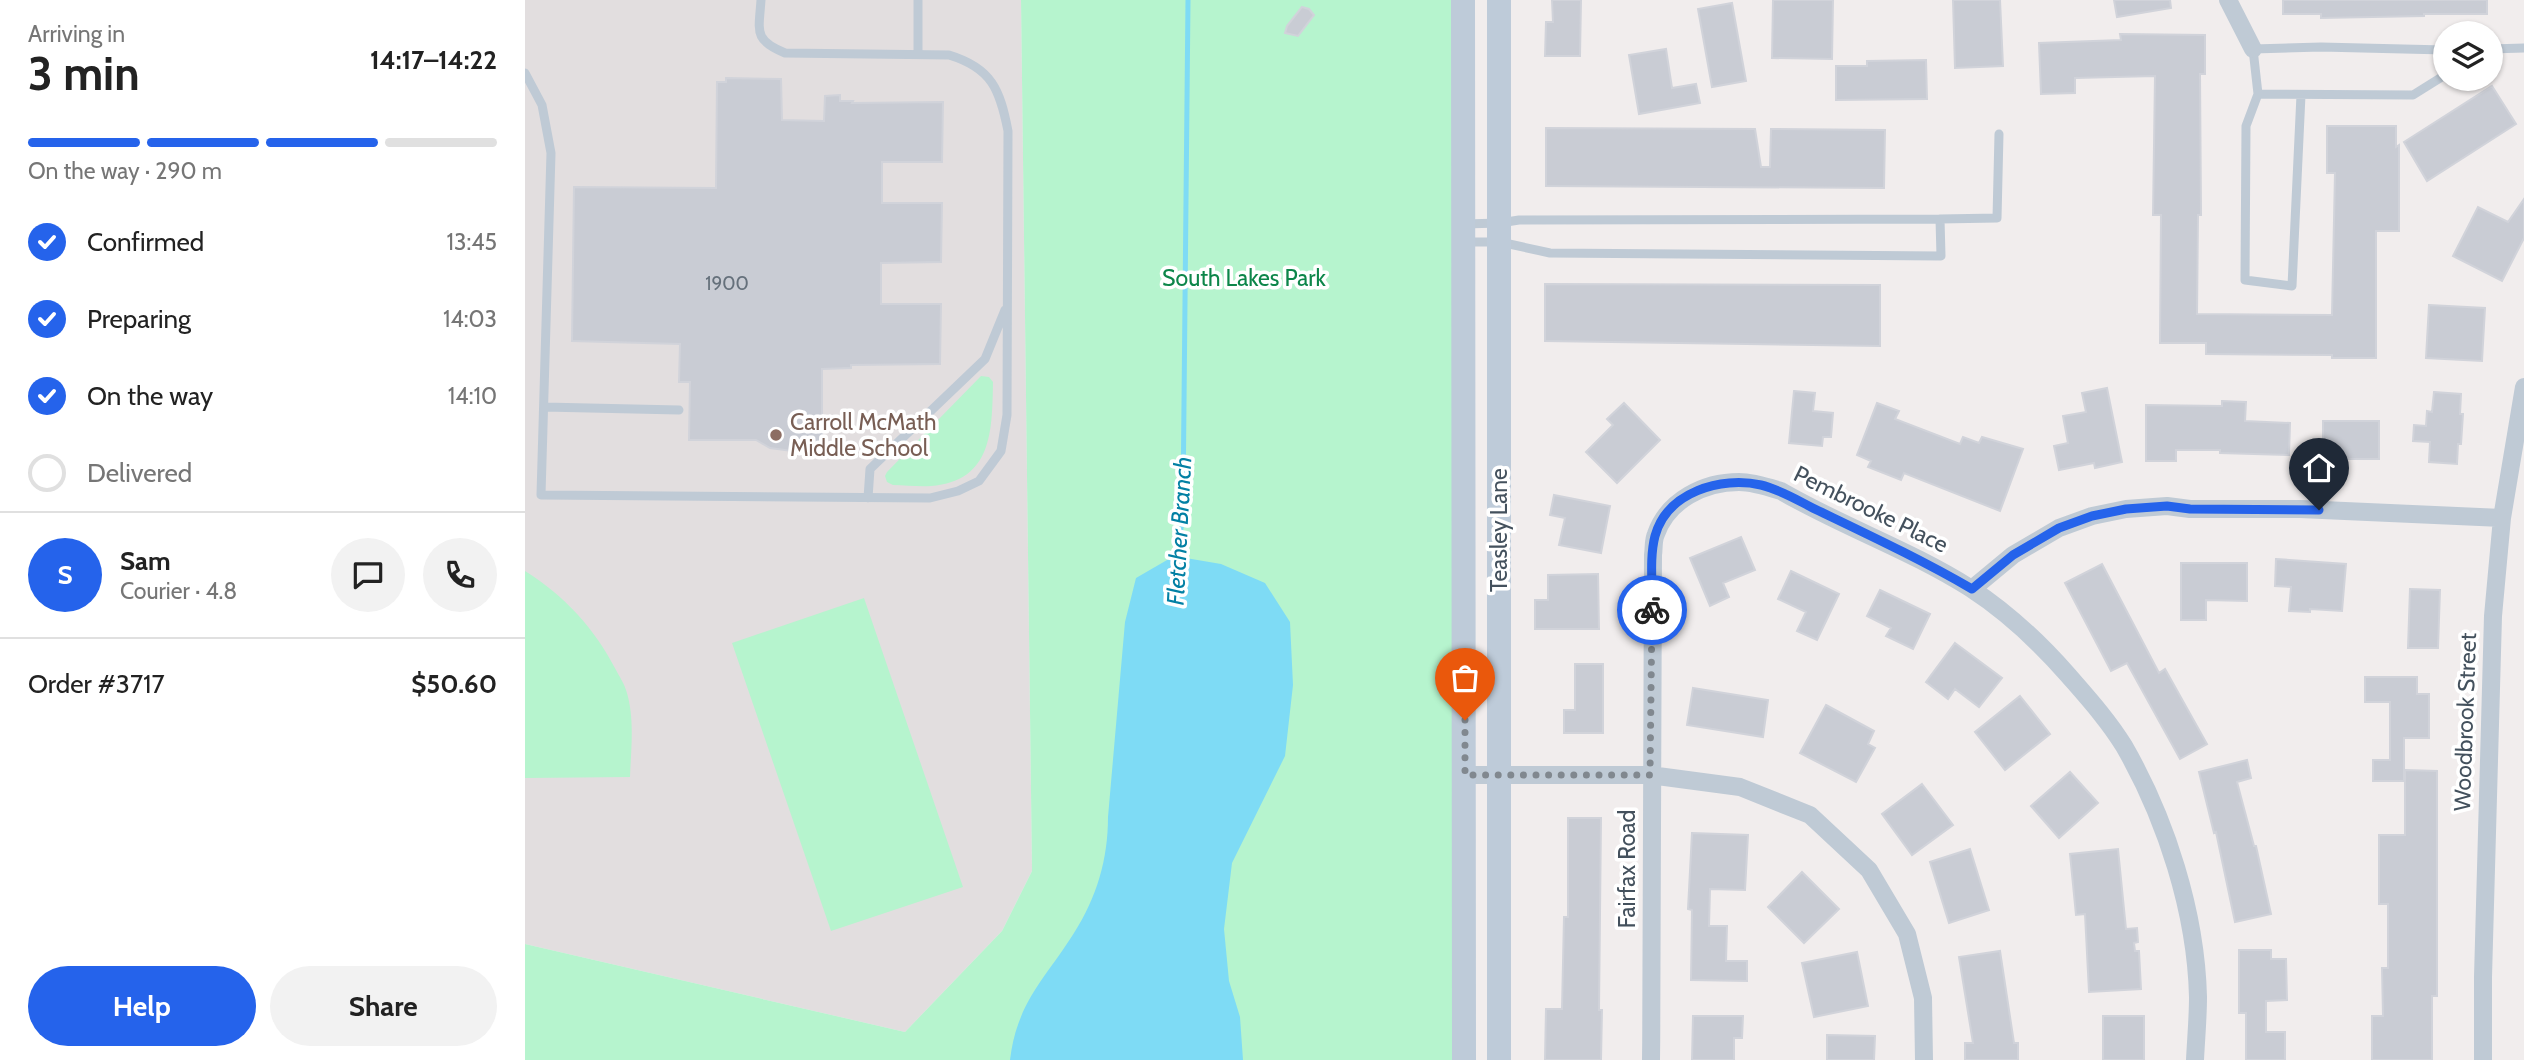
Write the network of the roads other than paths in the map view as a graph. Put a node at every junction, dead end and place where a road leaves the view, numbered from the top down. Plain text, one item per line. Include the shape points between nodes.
1 (761, 0) edge
2 (918, 0) edge
3 (1463, 0) edge
4 (1499, 0) edge
5 (2228, 0) edge
6 (2524, 48) edge
7 (2253, 49) junction
8 (2503, 49) edge
9 (2433, 50) edge
10 (918, 54) junction
11 (525, 73) edge
12 (2433, 82) edge
13 (2258, 94) junction
14 (2301, 94) junction
15 (1999, 134) dead end
16 (1940, 219) junction
17 (1500, 232) junction
18 (1464, 233) junction
19 (1007, 305) junction
20 (2524, 387) edge
21 (544, 407) junction
22 (679, 411) dead end
23 (868, 498) junction
24 (1668, 513) joint
25 (2502, 518) junction
26 (1972, 589) junction
27 (1465, 775) junction
28 (1498, 775) junction
29 (1650, 775) junction
30 (1464, 1060) edge
31 (1499, 1060) edge
32 (1651, 1060) edge
33 (1924, 1060) edge
34 (2195, 1060) edge
35 (2483, 1060) edge

1 - 10 lane via 761,37 768,46 785,53
2 - 10 lane
3 - 18 main road, Teasley Lane
4 - 17 main road, Teasley Lane
5 - 7 street
6 - 8 lane
7 - 9 lane
7 - 13 lane
10 - 19 lane via 968,61 991,80 1002,100 1008,131
11 - 21 lane via 542,105 551,153
12 - 14 lane via 2413,95
13 - 14 lane
13 - 14 lane via 2246,126 2245,280 2292,286
15 - 16 lane via 1997,218
16 - 17 lane via 1519,220
16 - 17 lane via 1941,256 1551,253
17 - 18 lane
17 - 18 lane
17 - 28 main road, Teasley Lane
18 - 27 main road, Teasley Lane
19 - 23 lane via 985,359 870,468
19 - 23 lane via 1007,415 1001,451 979,481 958,491 930,498
20 - 25 street, Woodbrook Street
21 - 22 lane
21 - 23 lane via 541,495
24 - 26 street, Pembrooke Place via 1679,500 1702,488 1738,482 1761,485 1920,559
24 - 29 street, Fairfax Road via 1655,534 1653,555
25 - 26 street via 2300,509 2126,509 2059,528 2013,555
25 - 35 street, Woodbrook Street via 2493,630
26 - 34 street, Pembrooke Place via 2028,632 2100,711 2159,815 2182,885 2192,940 2198,995
27 - 28 street
27 - 30 main road, Teasley Lane
28 - 29 street
28 - 31 main road, Teasley Lane
29 - 32 street, Fairfax Road
29 - 33 street via 1740,788 1810,815 1869,870 1907,934 1923,998

